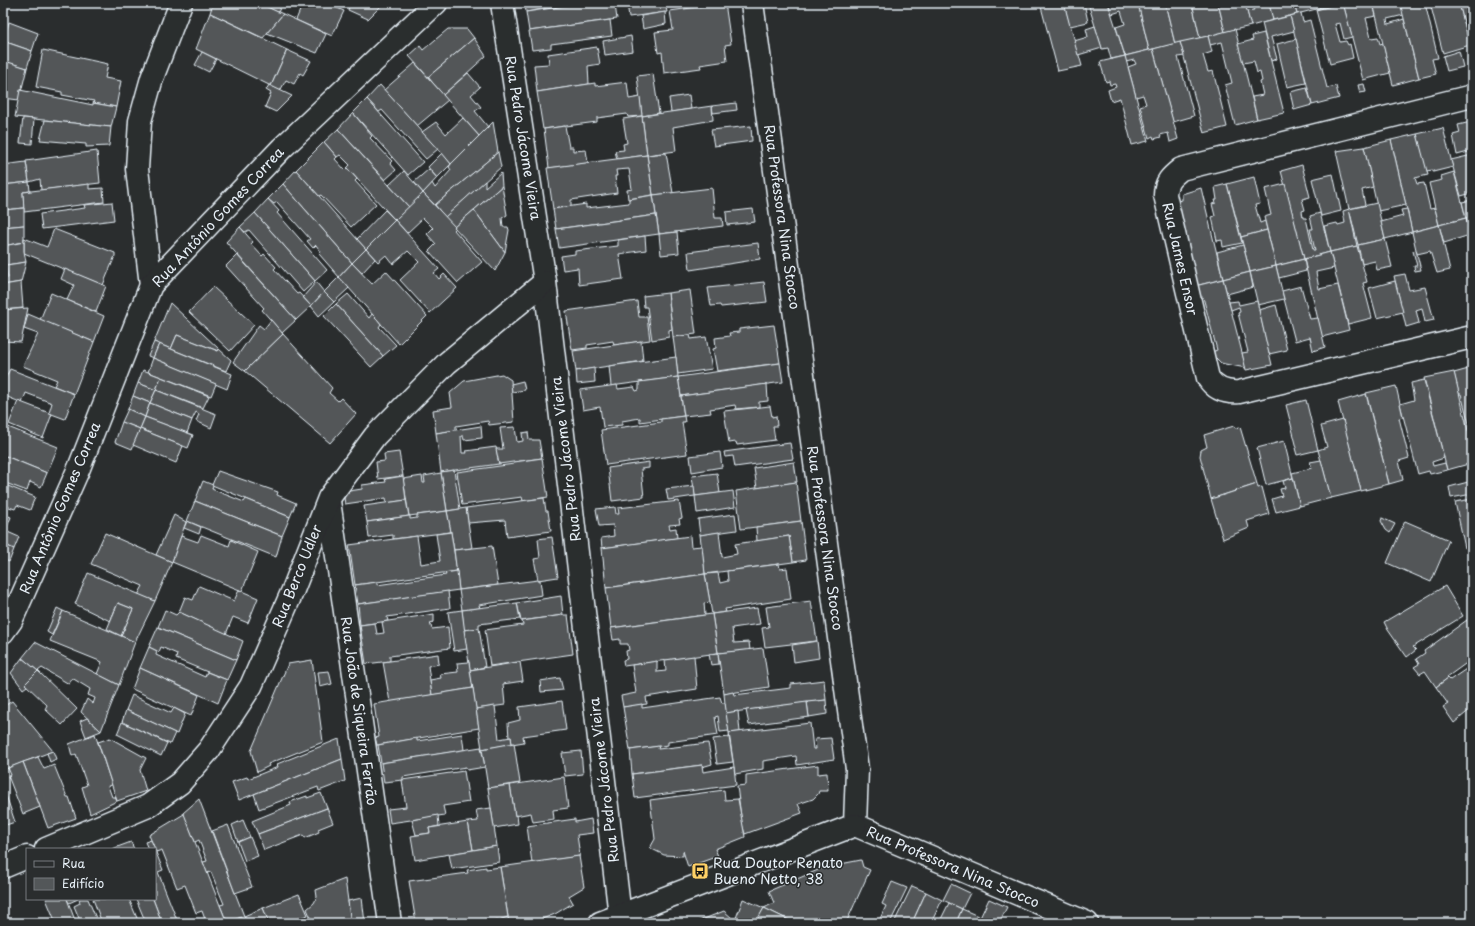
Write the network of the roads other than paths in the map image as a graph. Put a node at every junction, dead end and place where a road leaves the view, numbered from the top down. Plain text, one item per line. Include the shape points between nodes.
1 (181, 3) edge
2 (436, 3) edge
3 (502, 3) edge
4 (752, 3) edge
5 (1472, 96) edge
6 (545, 282) junction
7 (151, 285) junction
8 (1472, 337) edge
9 (329, 498) junction
10 (3, 632) edge
11 (855, 825) junction
12 (48, 848) edge
13 (26, 857) edge
14 (3, 867) edge
15 (610, 919) edge
16 (390, 923) edge
17 (1086, 923) edge

1 - 7 street via 152,78 140,121 137,169
2 - 7 street, Rua Antônio Gomes Correa via 282,148
3 - 6 street, Rua Pedro Jácome Vieira
4 - 11 street, Rua Professora Nina Stocco via 857,769
5 - 8 street, Rua James Ensor via 1181,169 1170,178 1165,187 1165,195 1208,378 1222,390 1239,392
6 - 9 street, Rua Berco Udler via 447,363 375,436
6 - 15 street, Rua Pedro Jácome Vieira
7 - 10 street, Rua Antônio Gomes Correa via 79,468 10,622
9 - 12 street, Rua Berco Udler via 293,590 251,686 208,750 180,783 148,806
9 - 16 street, Rua João de Siqueira Ferrão
11 - 15 street
11 - 17 street, Rua Professora Nina Stocco
13 - 14 street

